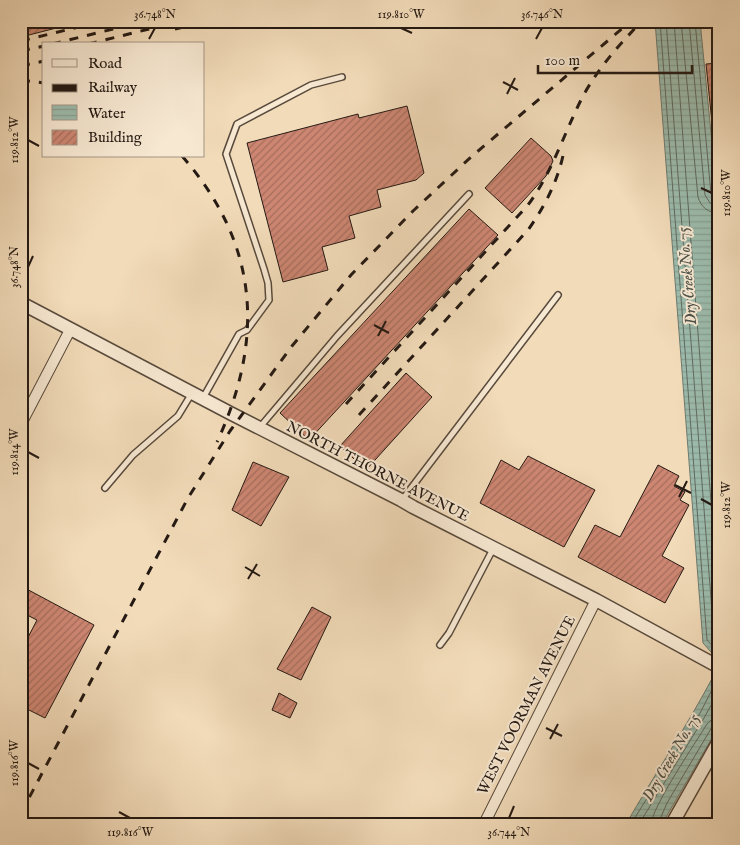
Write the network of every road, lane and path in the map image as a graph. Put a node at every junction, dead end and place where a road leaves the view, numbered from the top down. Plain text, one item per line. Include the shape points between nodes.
1 (342, 77) dead end
2 (469, 194) dead end
3 (558, 295) dead end
4 (21, 303) edge
5 (70, 330) junction
6 (197, 396) junction
7 (21, 424) edge
8 (259, 428) junction
9 (105, 488) dead end
10 (401, 500) junction
11 (493, 549) junction
12 (596, 600) junction
13 (440, 645) dead end
14 (717, 666) edge
15 (719, 742) edge
16 (484, 824) edge
17 (672, 824) edge

1 - 6 lane via 311,85 237,124 226,154 264,269 269,300 247,330 239,334
2 - 8 lane via 337,336
3 - 10 lane
4 - 5 street, NORTH THORNE AVENUE
5 - 6 street, NORTH THORNE AVENUE
5 - 7 street
6 - 8 street, NORTH THORNE AVENUE
6 - 9 lane via 133,455
8 - 10 street, NORTH THORNE AVENUE
10 - 11 street, NORTH THORNE AVENUE
11 - 12 street, NORTH THORNE AVENUE
11 - 13 lane
12 - 14 street, NORTH THORNE AVENUE
12 - 16 street, WEST VOORMAN AVENUE
15 - 17 street

